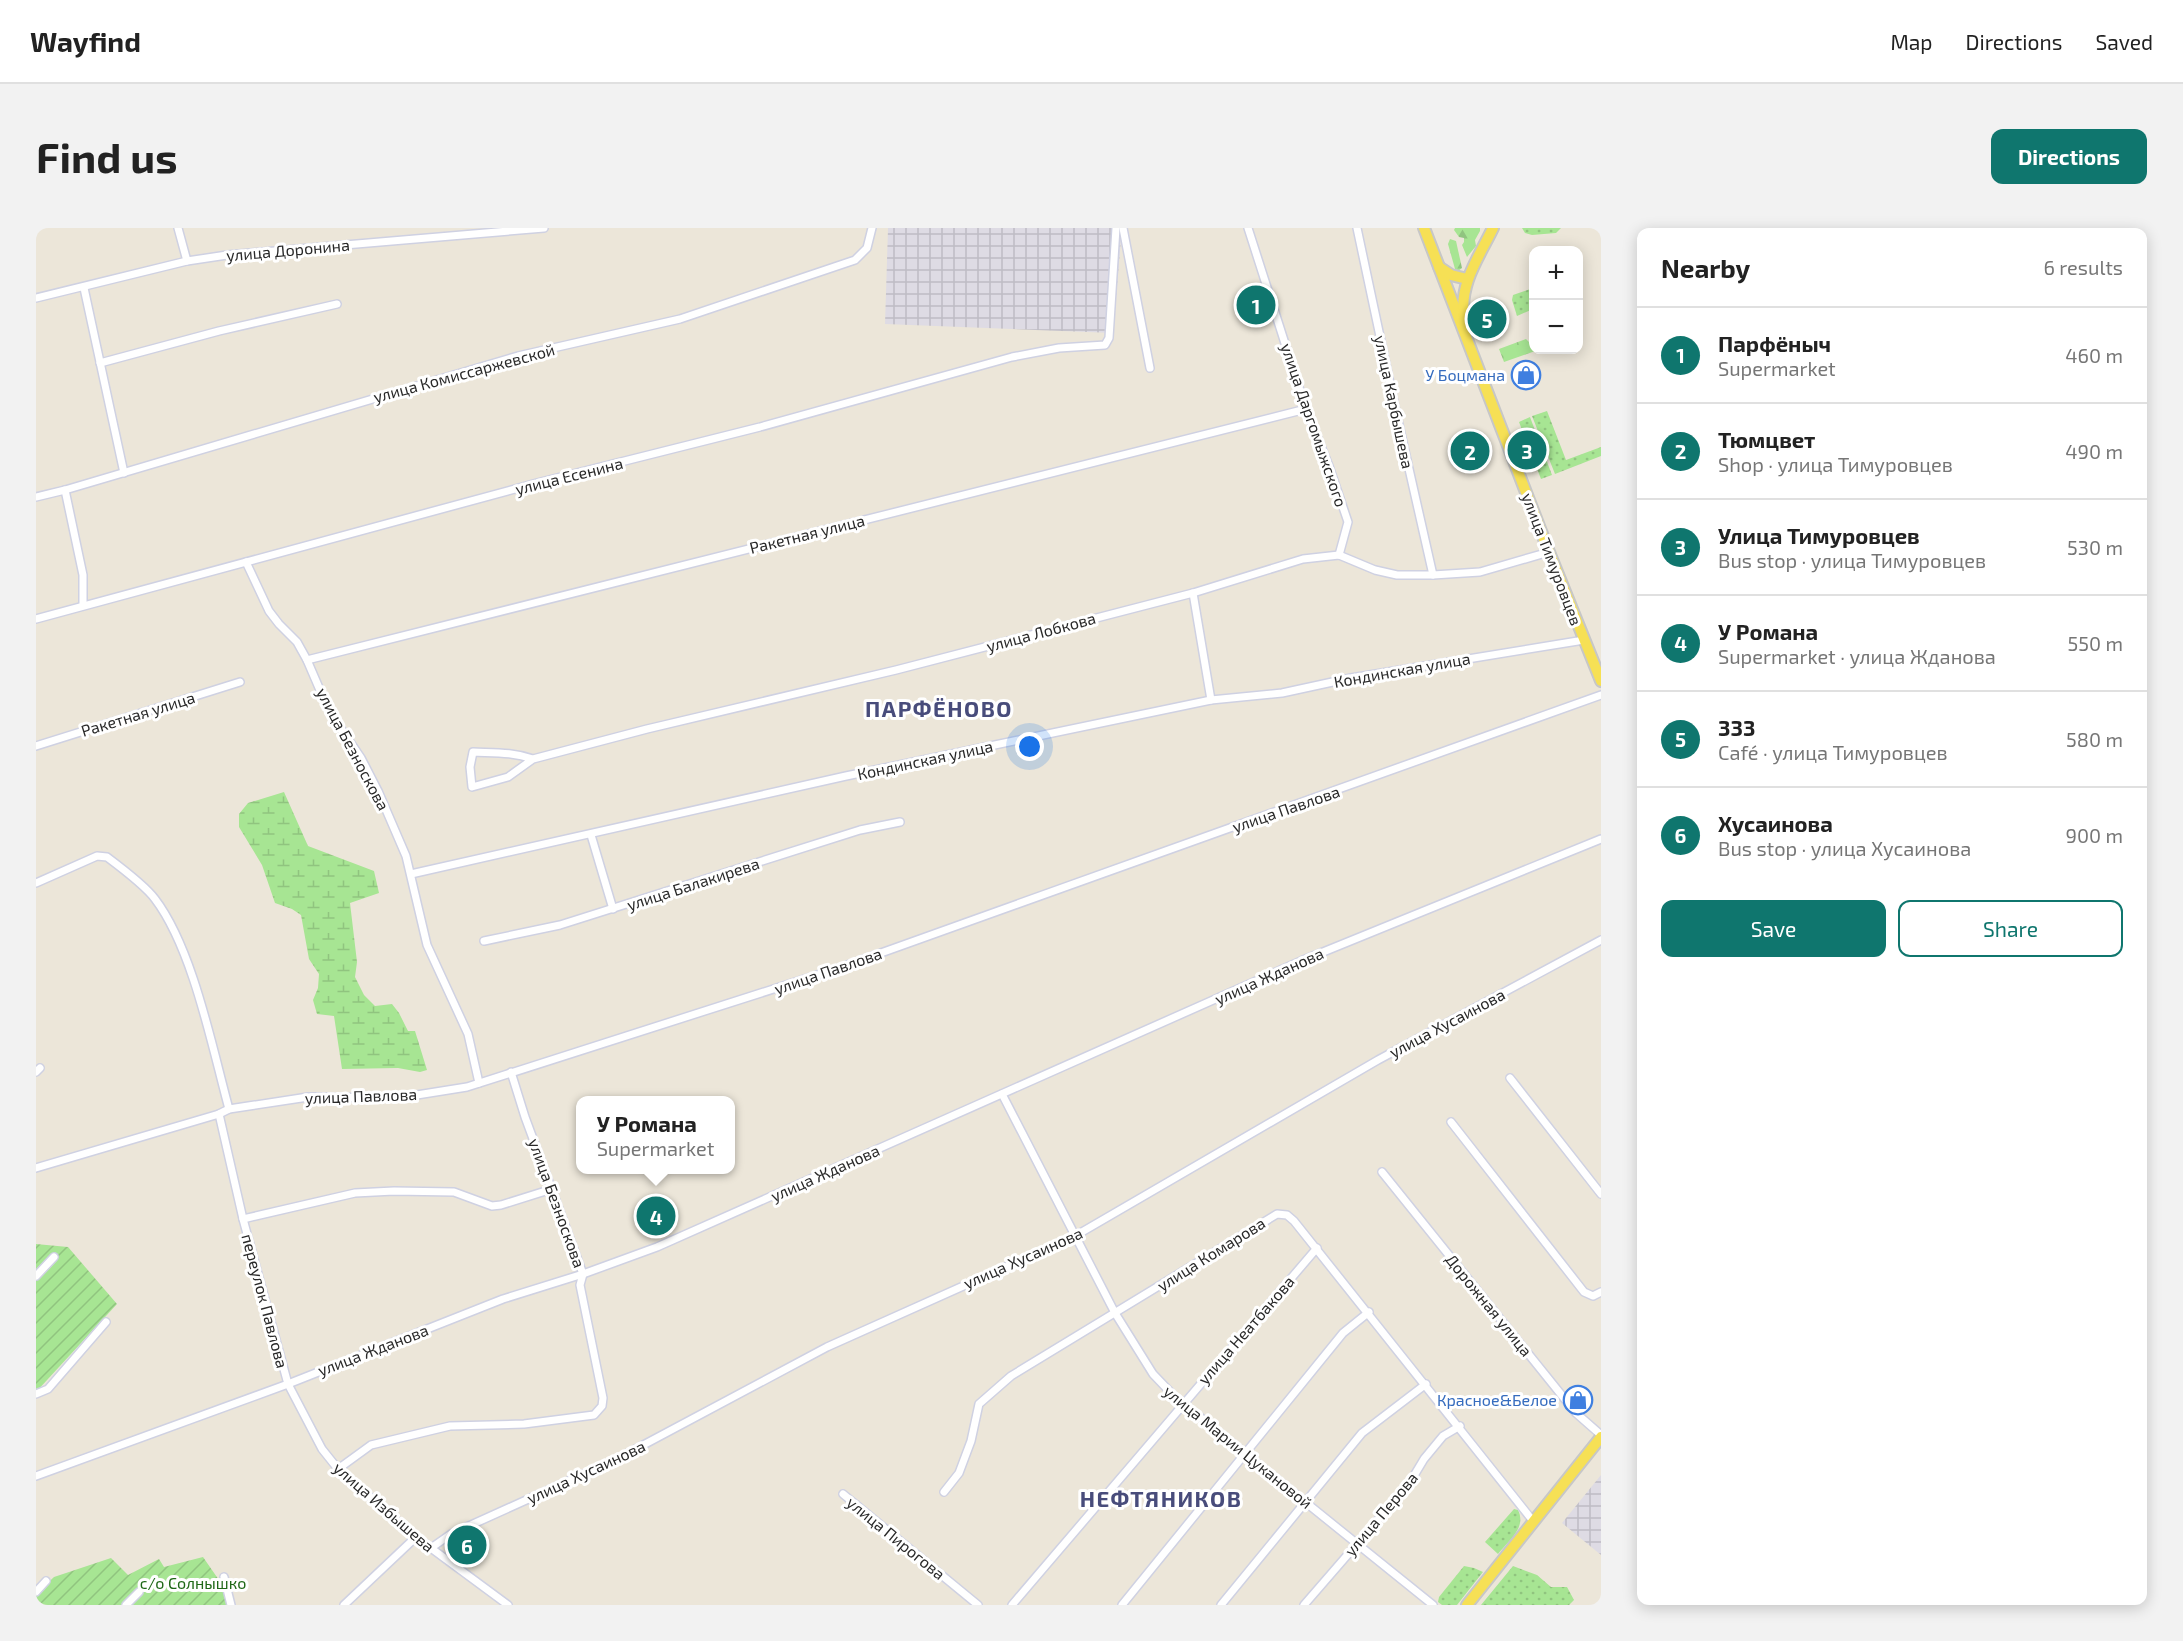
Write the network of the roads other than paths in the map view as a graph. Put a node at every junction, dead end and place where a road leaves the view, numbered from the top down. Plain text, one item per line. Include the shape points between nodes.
1 (178, 228) edge
2 (544, 228) edge
3 (872, 228) edge
4 (1116, 228) edge
5 (1123, 228) edge
6 (1248, 228) edge
7 (1357, 228) edge
8 (1424, 228) edge
9 (1493, 228) edge
10 (187, 261) junction
11 (1439, 267) junction
12 (1467, 279) junction
13 (84, 288) junction
14 (36, 298) edge
15 (337, 304) dead end
16 (1467, 336) junction
17 (100, 363) junction
18 (1150, 369) dead end
19 (1306, 409) junction
20 (123, 472) junction
21 (65, 490) junction
22 (36, 497) edge
23 (1549, 552) junction
24 (1339, 555) junction
25 (246, 562) junction
26 (1433, 575) junction
27 (1193, 593) junction
28 (83, 605) junction
29 (36, 619) edge
30 (1584, 640) junction
31 (308, 660) junction
32 (1601, 681) edge
33 (240, 682) dead end
34 (1601, 695) edge
35 (1211, 700) junction
36 (36, 746) edge
37 (532, 759) junction
38 (900, 822) dead end
39 (591, 835) junction
40 (1601, 839) edge
41 (411, 874) junction
42 (36, 883) edge
43 (613, 909) junction
44 (1601, 940) edge
45 (484, 941) dead end
46 (511, 1072) junction
47 (1510, 1078) dead end
48 (479, 1083) junction
49 (1002, 1094) junction
50 (229, 1109) junction
51 (219, 1114) junction
52 (1451, 1122) dead end
53 (36, 1168) edge
54 (1382, 1172) dead end
55 (552, 1188) junction
56 (1601, 1194) edge
57 (243, 1219) junction
58 (1074, 1236) junction
59 (1317, 1248) junction
60 (54, 1257) dead end
61 (583, 1274) junction
62 (36, 1276) edge
63 (1601, 1292) edge
64 (1369, 1312) junction
65 (1115, 1313) junction
66 (106, 1322) dead end
67 (288, 1384) junction
68 (1426, 1384) junction
69 (36, 1394) edge
70 (1183, 1404) junction
71 (1460, 1426) junction
72 (1601, 1436) edge
73 (1244, 1453) junction
74 (338, 1468) junction
75 (36, 1476) edge
76 (944, 1492) dead end
77 (843, 1494) dead end
78 (1306, 1503) junction
79 (1533, 1521) junction
80 (416, 1537) junction
81 (1357, 1544) junction
82 (430, 1548) junction
83 (224, 1577) dead end
84 (46, 1581) dead end
85 (36, 1592) edge
86 (139, 1592) dead end
87 (126, 1605) edge
88 (231, 1605) edge
89 (344, 1605) edge
90 (508, 1605) edge
91 (978, 1605) edge
92 (1012, 1605) edge
93 (1122, 1605) edge
94 (1221, 1605) edge
95 (1304, 1605) edge
96 (1432, 1605) edge
97 (1467, 1605) edge

1 - 10 street
2 - 10 street, улица Доронина
3 - 20 street, улица Комиссаржевской via 867,248 855,260 681,319 518,356
4 - 25 street, улица Есенина via 1109,338 1105,345 1012,357
5 - 18 street
6 - 19 street, улица Даргомыжского
7 - 26 street, улица Карбышева
8 - 11 main road, улица Тимуровцев
9 - 12 main road, улица Тимуровцев
10 - 13 street, улица Доронина
11 - 12 main road
11 - 16 main road, улица Тимуровцев
12 - 16 main road, улица Тимуровцев via 1462,305
13 - 14 street, улица Доронина
13 - 17 street
15 - 17 street
16 - 23 main road, улица Тимуровцев
17 - 20 street
19 - 24 street, улица Даргомыжского via 1347,522
19 - 31 street, Ракетная улица
20 - 21 street, улица Комиссаржевской
21 - 22 street, улица Комиссаржевской
21 - 28 street via 83,575
23 - 26 street, улица Лобкова via 1480,572
23 - 30 main road, улица Тимуровцев
24 - 26 street, улица Лобкова via 1396,575
24 - 27 street, улица Лобкова via 1303,558
25 - 28 street, улица Есенина
25 - 31 street, улица Безноскова via 269,611
27 - 35 street
27 - 37 street, улица Лобкова
28 - 29 street, улица Есенина
30 - 32 main road, улица Тимуровцев
30 - 35 street, Кондинская улица via 1282,693
31 - 41 street, улица Безноскова via 329,711 378,791
33 - 36 street, Ракетная улица
34 - 46 street, улица Павлова via 839,968
35 - 39 street, Кондинская улица via 857,774
37 - 37 street, улица Лобкова via 508,753 473,752 472,787 508,777
38 - 43 street, улица Балакирева via 860,830
39 - 41 street, Кондинская улица
39 - 43 street
40 - 49 street, улица Жданова via 1301,961
41 - 48 street, улица Безноскова via 427,945 468,1034
42 - 50 street via 97,856 107,857 154,897 176,933 195,986
43 - 45 street, улица Балакирева
44 - 58 street, улица Хусаинова via 1378,1060
46 - 48 street, улица Павлова
46 - 55 street, улица Безноскова
47 - 56 street
48 - 50 street, улица Павлова via 398,1098 309,1097
49 - 58 street, улица Марии Цукановой
49 - 61 street, улица Жданова via 657,1247
50 - 51 street, улица Павлова
51 - 53 street, улица Павлова
51 - 57 street, переулок Павлова
52 - 63 street via 1584,1292 1593,1296
54 - 72 street, Дорожная улица via 1576,1413
55 - 57 street, переулок Павлова via 492,1206 454,1192 355,1193
55 - 61 street, улица Безноскова
57 - 67 street, переулок Павлова
58 - 65 street, улица Марии Цукановой
58 - 82 street, улица Хусаинова via 827,1347 617,1460 451,1534
59 - 64 street, улица Комарова
59 - 65 street, улица Комарова via 1287,1215 1277,1214
59 - 70 street, улица Неатбакова
60 - 62 street
61 - 67 street, улица Жданова via 503,1299
61 - 74 street, улица Безноскова via 580,1285 603,1398 594,1415 524,1424 450,1426 371,1445
64 - 68 street, улица Комарова
64 - 73 street via 1343,1333
65 - 70 street, улица Марии Цукановой via 1152,1374
65 - 76 street, улица Комарова via 1011,1376 979,1404 959,1473
66 - 69 street via 48,1389
67 - 74 street, улица Избышева via 322,1449
67 - 75 street, улица Жданова
68 - 71 street, улица Комарова
68 - 78 street via 1362,1433
70 - 73 street, улица Марии Цукановой
70 - 92 street, улица Неатбакова
71 - 79 street, улица Комарова
71 - 81 street, улица Перова via 1443,1436 1410,1484
72 - 79 main road
73 - 78 street, улица Марии Цукановой
73 - 93 street
74 - 80 street, улица Избышева
77 - 91 street, улица Пирогова
78 - 81 street, улица Марии Цукановой
78 - 94 street
79 - 97 main road
80 - 82 street, улица Избышева
80 - 89 street
81 - 95 street, улица Перова
81 - 96 street, улица Марии Цукановой
82 - 90 street, улица Избышева
83 - 88 street
84 - 85 street
86 - 87 street

